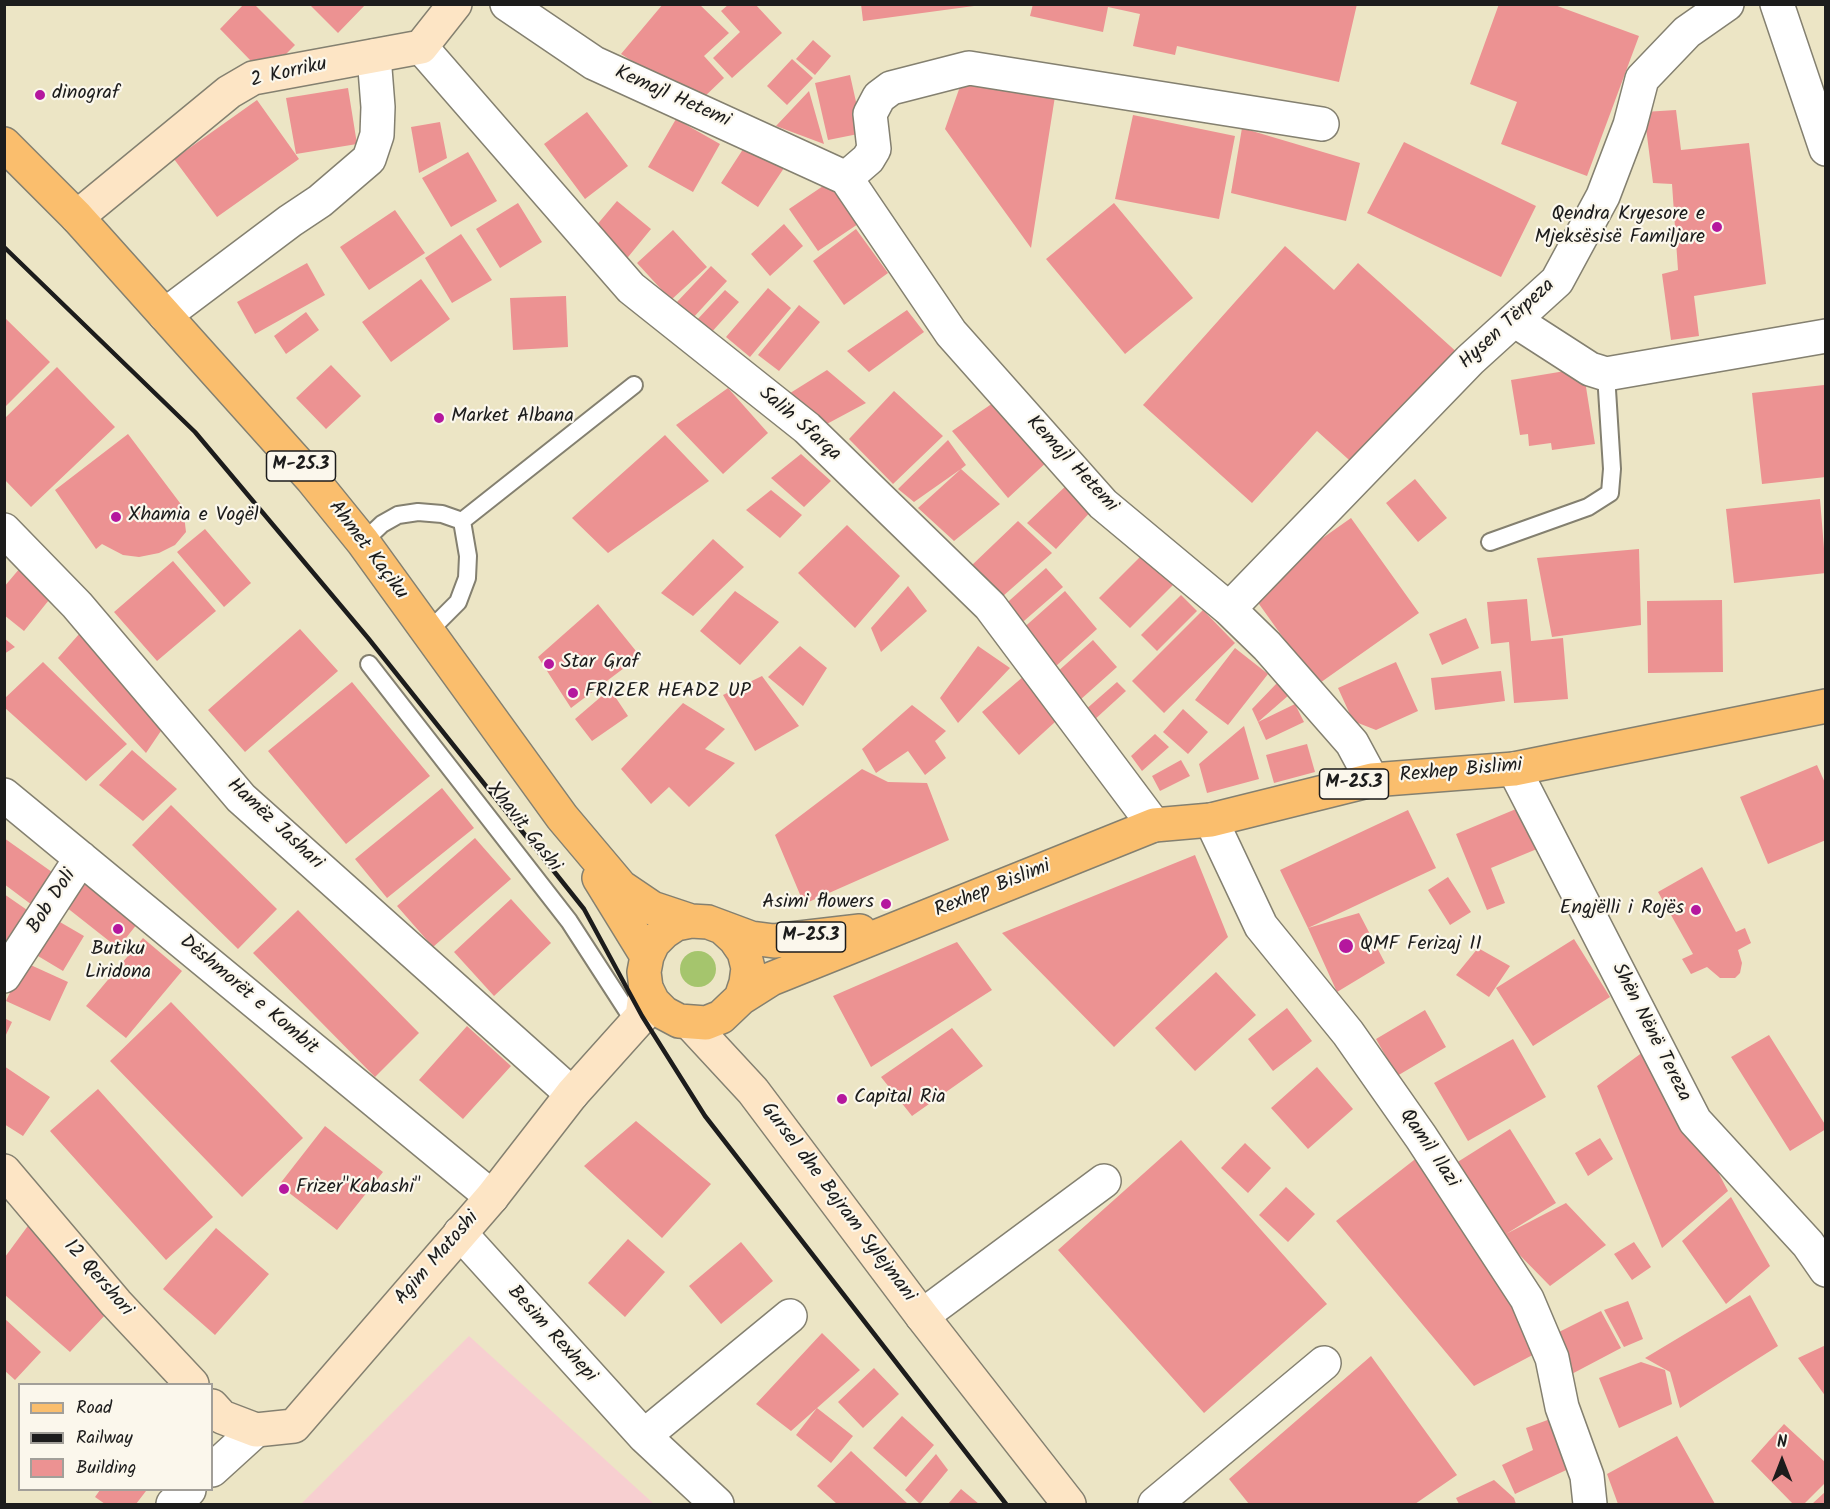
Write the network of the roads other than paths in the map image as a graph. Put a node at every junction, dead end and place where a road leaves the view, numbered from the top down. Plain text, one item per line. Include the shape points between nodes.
1 (455, 4) edge
2 (507, 4) edge
3 (1727, 4) edge
4 (1778, 4) edge
5 (421, 47) junction
6 (374, 56) junction
7 (1322, 124) dead end
8 (4, 144) edge
9 (1826, 149) edge
10 (846, 178) junction
11 (77, 217) junction
12 (165, 315) junction
13 (1514, 320) junction
14 (1826, 336) edge
15 (1606, 374) junction
16 (634, 385) dead end
17 (462, 521) junction
18 (4, 530) edge
19 (363, 542) junction
20 (1490, 542) dead end
21 (1229, 609) junction
22 (428, 632) junction
23 (369, 664) dead end
24 (1826, 706) edge
25 (1514, 769) junction
26 (1372, 780) junction
27 (4, 795) edge
28 (562, 817) junction
29 (1211, 820) junction
30 (1154, 825) junction
31 (81, 858) junction
32 (691, 921) junction
33 (900, 927) junction
34 (723, 928) junction
35 (4, 976) edge
36 (643, 996) junction
37 (737, 1003) junction
38 (684, 1022) junction
39 (753, 1091) junction
40 (572, 1094) junction
41 (4, 1171) edge
42 (1104, 1181) dead end
43 (492, 1197) junction
44 (460, 1233) junction
45 (1826, 1270) edge
46 (790, 1316) dead end
47 (922, 1316) junction
48 (1324, 1363) dead end
49 (191, 1383) edge
50 (213, 1407) edge
51 (256, 1430) junction
52 (644, 1436) junction
53 (213, 1469) edge
54 (188, 1491) edge
55 (173, 1504) edge
56 (717, 1504) edge
57 (1069, 1504) edge
58 (1155, 1504) edge
59 (1590, 1504) edge

1 - 5 street
2 - 10 street, Kemajl Hetemi via 594,63
3 - 13 street, Hysen Tërpeza via 1687,32 1642,79 1630,125 1603,196 1557,281
4 - 9 street
5 - 6 street, 2 Korriku
5 - 30 street, Salih Sfarqa via 631,288 807,428 990,606
6 - 11 street, 2 Korriku via 254,78 229,92
6 - 12 street via 377,135 369,159 320,201
7 - 10 street via 969,68 891,88 879,96 870,114 874,149
8 - 11 main road, Ahmet Kaçiku / M-25.3
10 - 21 street, Kemajl Hetemi via 951,333 1103,504
11 - 12 main road, Ahmet Kaçiku / M-25.3
12 - 19 main road, Ahmet Kaçiku / M-25.3
13 - 15 street via 1590,369
13 - 21 street, Hysen Tërpeza via 1470,360
14 - 15 street
15 - 20 lane via 1610,493 1588,507
16 - 17 lane
17 - 19 lane via 442,514 398,515
17 - 22 lane via 467,578 458,602
18 - 40 street, Hamëz Jashari via 77,605 241,798
19 - 22 main road, Ahmet Kaçiku / M-25.3
21 - 26 street, Kemajl Hetemi via 1352,743
22 - 28 main road, Ahmet Kaçiku / M-25.3
23 - 36 lane, Xhavit Gashi via 569,921
24 - 25 main road, Rexhep Bislimi / M-25.3
25 - 26 main road, Rexhep Bislimi / M-25.3
25 - 45 street, Shën Nënë Tereza via 1695,1121 1808,1244
26 - 29 main road, Rexhep Bislimi / M-25.3
27 - 31 street, Dëshmorët e Kombit
28 - 32 main road, Ahmet Kaçiku / M-25.3 via 621,887 652,908
28 - 36 main road, Ahmet Kaçiku / M-25.3
29 - 30 main road, Rexhep Bislimi / M-25.3
29 - 59 street, Qamil Ilazi via 1261,926 1348,1034 1527,1299 1552,1358 1562,1407 1587,1476
30 - 33 main road, Rexhep Bislimi / M-25.3
31 - 35 street, Bob Doli
31 - 43 street, Dëshmorët e Kombit
32 - 34 main road
32 - 36 main road via 664,932 653,943
33 - 34 main road, Rexhep Bislimi / M-25.3 via 774,940 752,938
33 - 37 main road, Rexhep Bislimi / M-25.3 via 771,980
34 - 37 main road via 740,946 748,968 747,983
36 - 38 main road via 664,1013
36 - 40 street, Agim Matoshi
37 - 38 main road via 713,1020
37 - 39 street, Gursel dhe Bajram Sylejmani via 732,1042
38 - 39 street, Gursel dhe Bajram Sylejmani
39 - 47 street, Gursel dhe Bajram Sylejmani
40 - 43 street, Agim Matoshi
41 - 49 street, 12 Qershori via 116,1303
42 - 47 street, Gursel dhe Bajram Sylejmani
43 - 44 street, Agim Matoshi
44 - 51 street, Agim Matoshi via 294,1426
44 - 52 street, Besim Rexhepi
46 - 52 street
47 - 57 street, Gursel dhe Bajram Sylejmani
48 - 58 street
50 - 51 street via 222,1417
51 - 53 street
52 - 56 street, Besim Rexhepi
54 - 55 street

